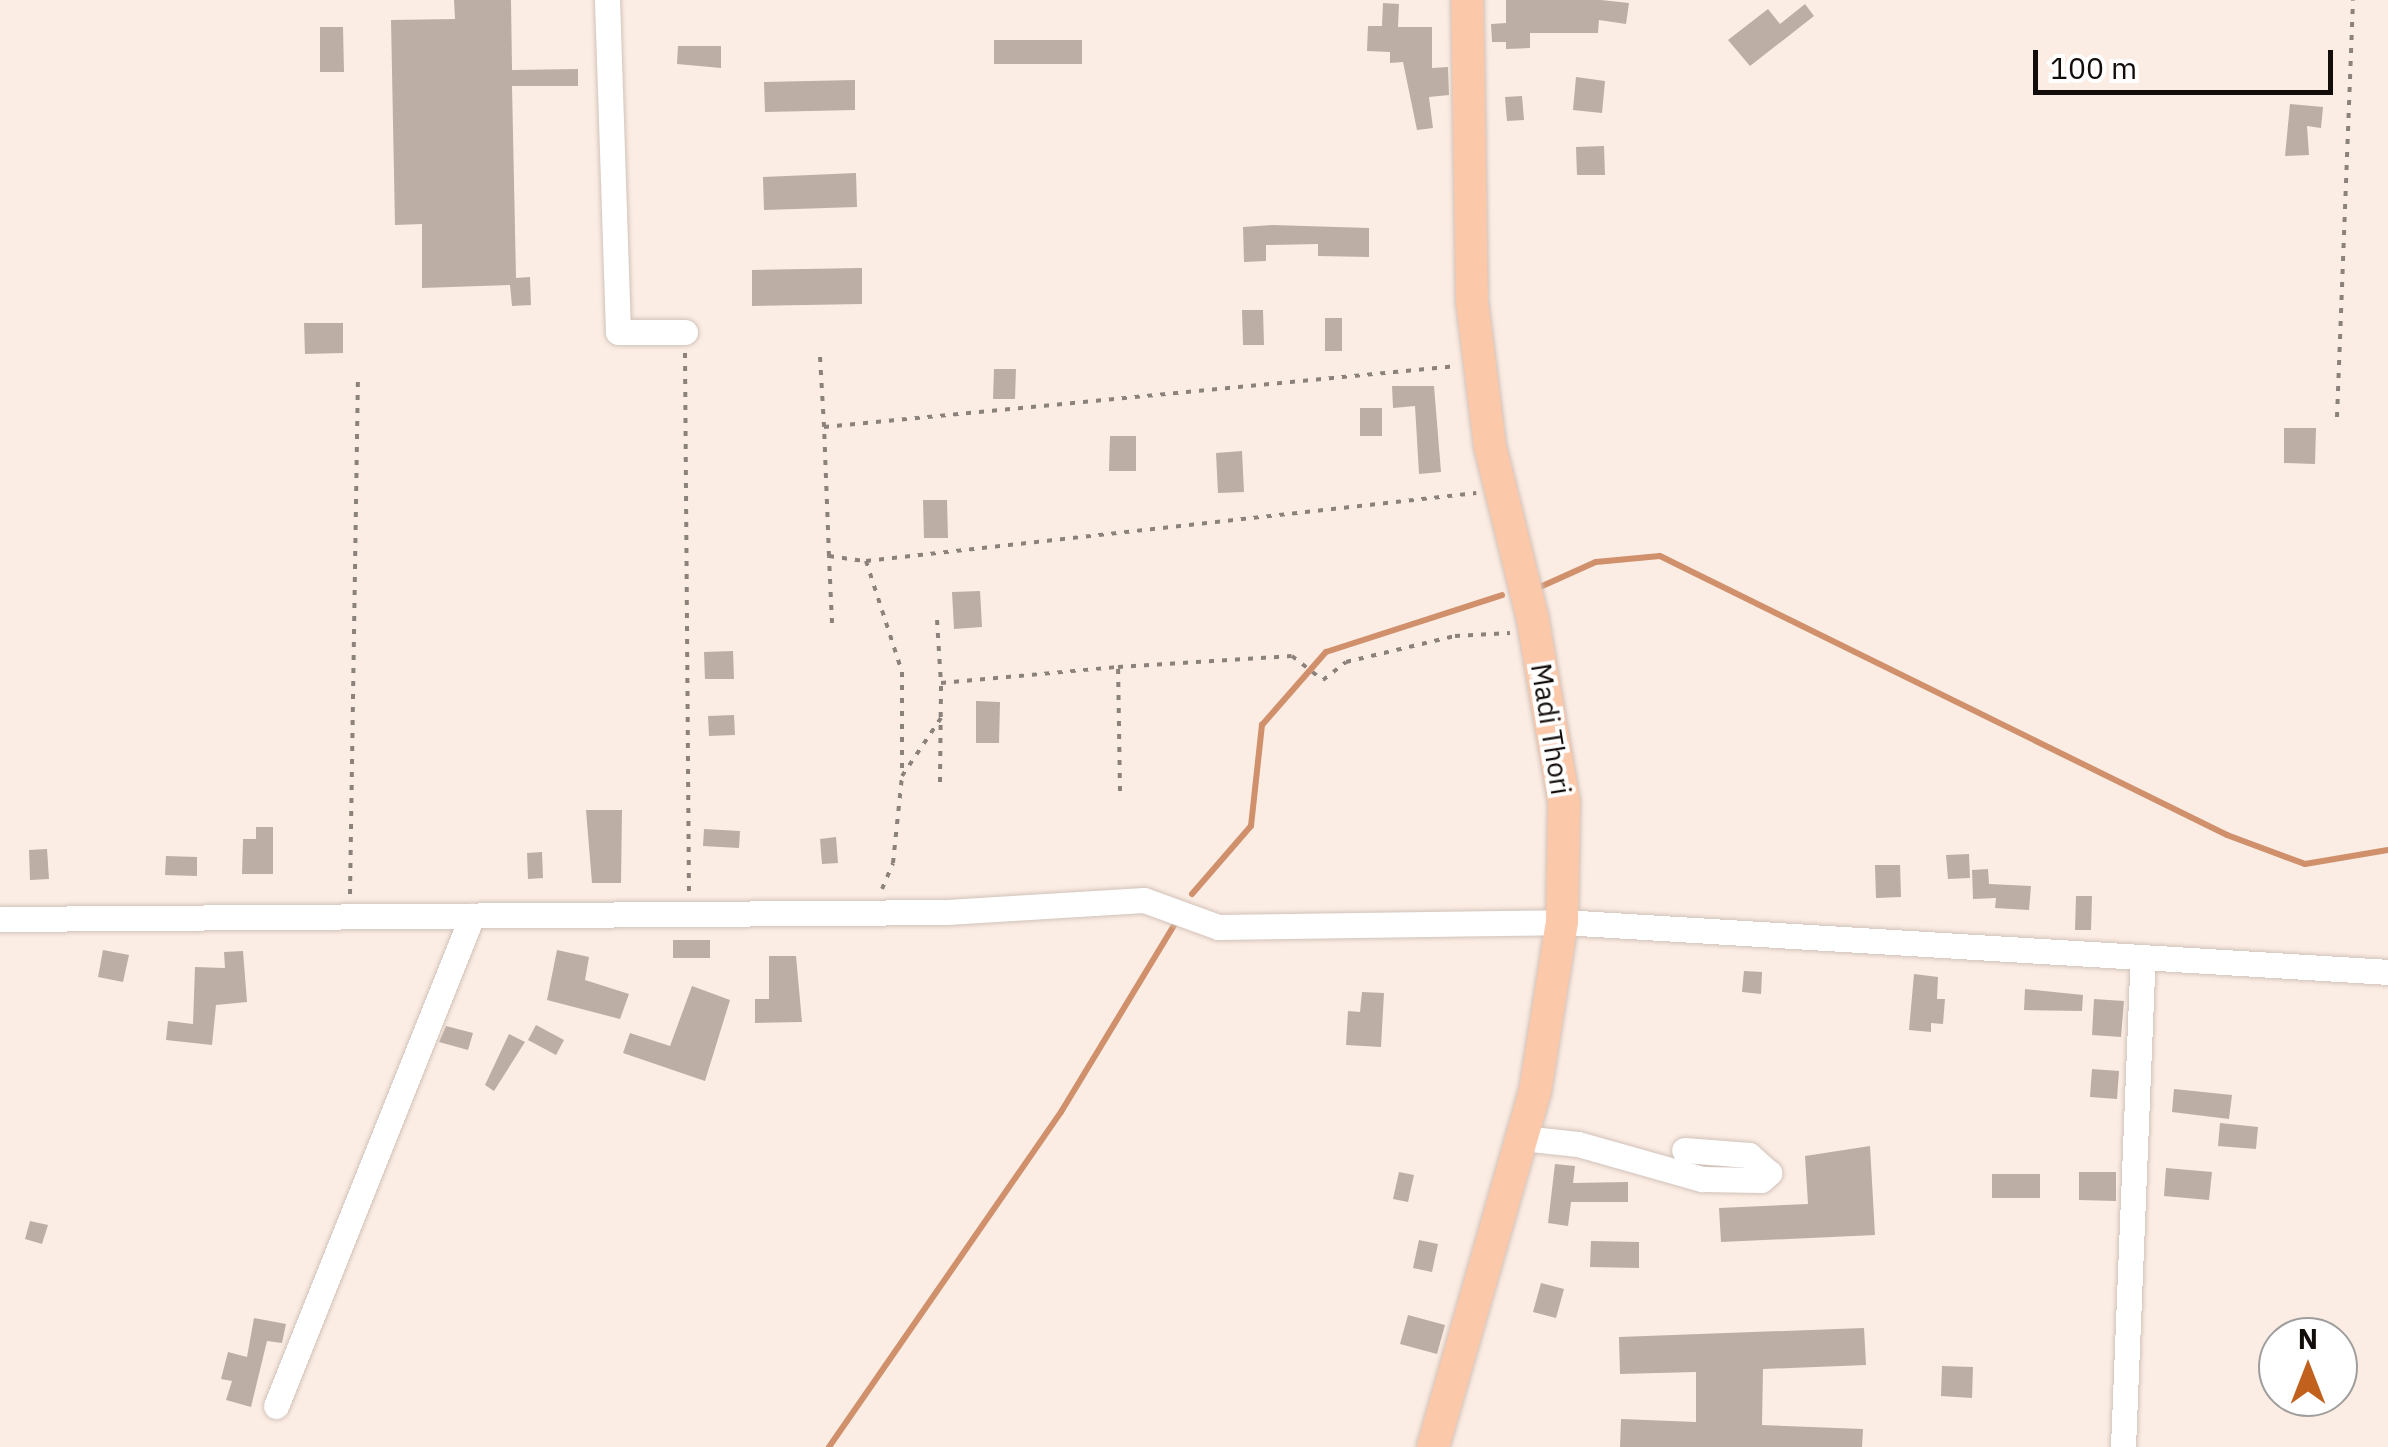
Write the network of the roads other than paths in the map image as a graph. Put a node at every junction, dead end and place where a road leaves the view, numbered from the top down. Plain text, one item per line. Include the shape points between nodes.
1 (607, 0) edge
2 (1467, 0) edge
3 (685, 332) road end
4 (472, 916) junction
5 (0, 919) edge
6 (1562, 922) junction
7 (2143, 958) junction
8 (2388, 972) edge
9 (1522, 1138) junction
10 (1684, 1150) dead end
11 (276, 1406) dead end
12 (1432, 1447) edge
13 (2123, 1447) edge

1 - 3 street via 618,332
2 - 6 main road, Madi Thori via 1472,302 1500,488 1535,632 1564,802
4 - 5 street
4 - 6 street via 872,913 1144,900 1218,927
4 - 11 street
6 - 7 street
6 - 9 main road, Madi Thori
7 - 8 street
7 - 13 street
9 - 10 street via 1578,1144 1702,1180 1761,1180 1769,1174 1748,1155
9 - 12 main road, Madi Thori

